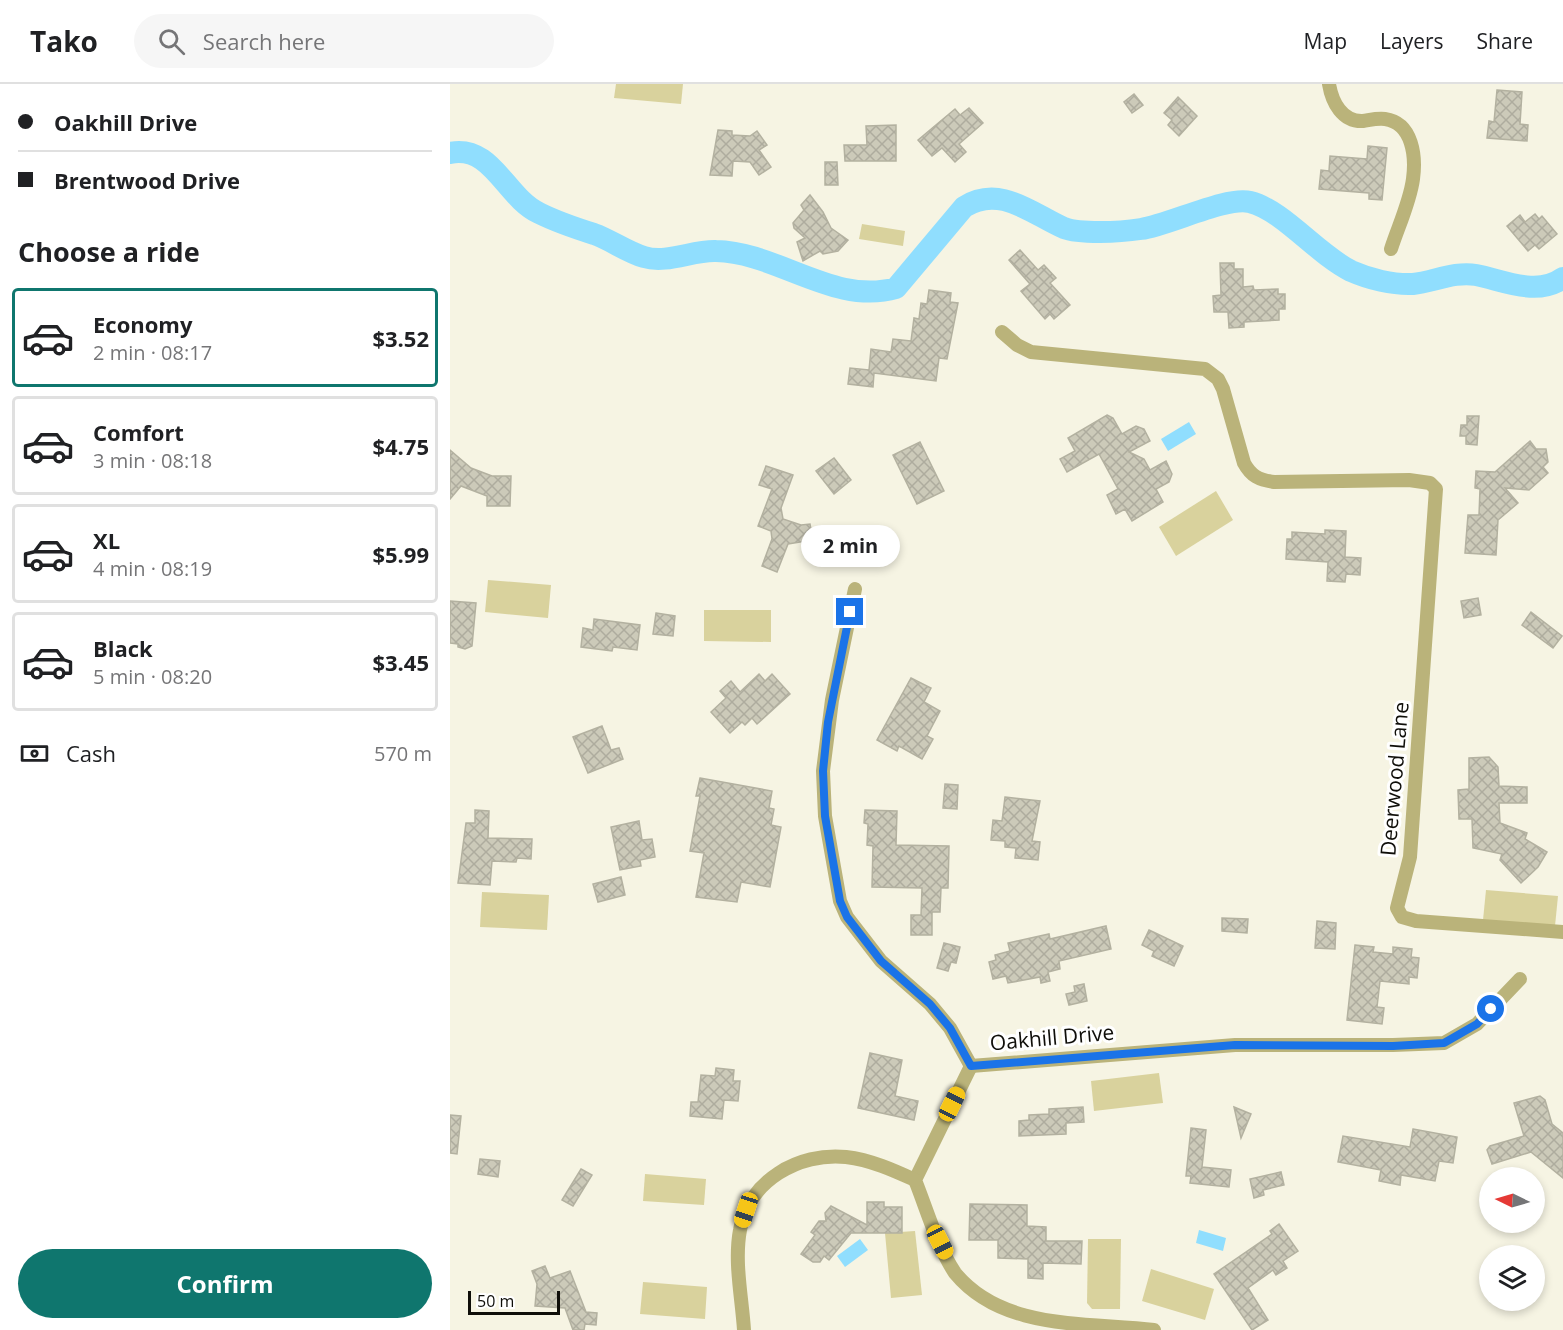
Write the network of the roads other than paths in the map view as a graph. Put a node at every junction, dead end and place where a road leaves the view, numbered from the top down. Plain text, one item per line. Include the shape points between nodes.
1 (1329, 84) edge
2 (1390, 249) dead end
3 (1002, 332) dead end
4 (855, 589) dead end
5 (1563, 932) edge
6 (1520, 979) dead end
7 (971, 1066) junction
8 (915, 1180) junction
9 (744, 1330) edge
10 (1154, 1330) edge

1 - 2 street via 1343,114 1357,120 1390,120 1404,130 1411,143 1413,180
3 - 5 street, Deerwood Lane via 1031,352 1185,366 1211,372 1223,389 1244,463 1259,479 1409,480 1430,483 1436,489 1410,857 1397,908 1402,917 1416,921
4 - 7 street via 828,722 823,771 825,816 840,901 870,948 950,1028
6 - 7 street, Oakhill Drive via 1477,1024 1444,1043 1235,1045
7 - 8 street, Oakhill Drive
8 - 9 street via 887,1167 820,1157 798,1163 765,1181 746,1210 740,1230
8 - 10 street via 955,1273 987,1305 1026,1322

